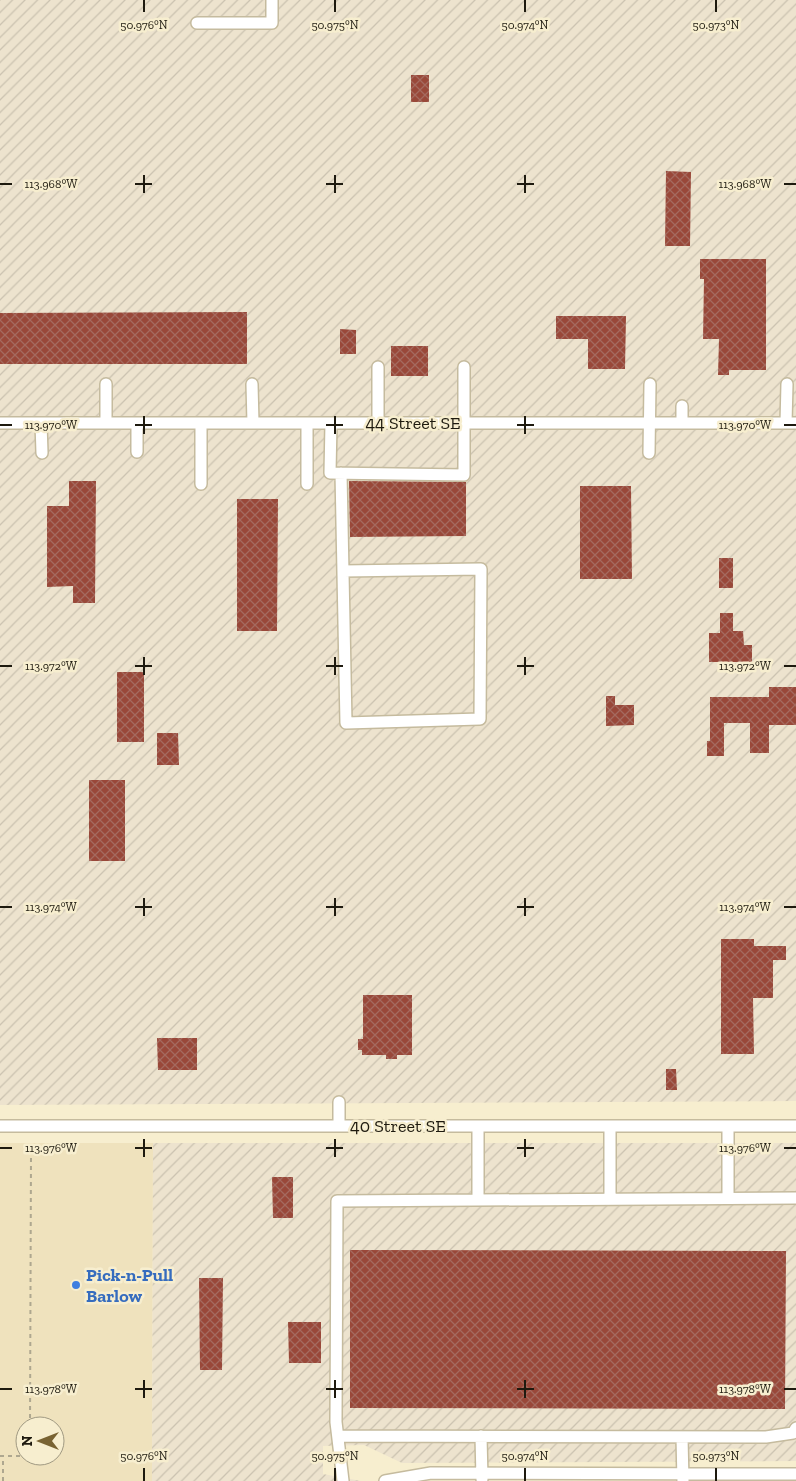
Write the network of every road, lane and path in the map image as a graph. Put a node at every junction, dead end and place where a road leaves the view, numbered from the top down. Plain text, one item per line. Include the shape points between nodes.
1 (272, 0) edge
2 (197, 23) dead end
3 (378, 367) dead end
4 (464, 367) dead end
5 (106, 384) dead end
6 (252, 384) dead end
7 (650, 384) dead end
8 (786, 384) dead end
9 (682, 406) dead end
10 (0, 423) edge
11 (41, 423) junction
12 (106, 423) junction
13 (137, 423) junction
14 (201, 423) junction
15 (253, 423) junction
16 (307, 423) junction
17 (330, 423) junction
18 (378, 423) junction
19 (464, 423) junction
20 (650, 423) junction
21 (682, 423) junction
22 (791, 423) edge
23 (137, 452) dead end
24 (42, 453) dead end
25 (650, 453) dead end
26 (341, 473) junction
27 (201, 484) dead end
28 (307, 484) dead end
29 (343, 571) junction
30 (339, 1102) dead end
31 (0, 1126) edge
32 (339, 1126) junction
33 (478, 1126) junction
34 (610, 1126) junction
35 (728, 1126) junction
36 (796, 1126) edge
37 (31, 1155) dead end
38 (728, 1198) junction
39 (796, 1198) edge
40 (610, 1199) junction
41 (478, 1200) junction
42 (30, 1416) edge
43 (796, 1428) edge
44 (338, 1436) junction
45 (481, 1436) junction
46 (682, 1437) junction
47 (1, 1456) edge
48 (15, 1456) edge
49 (796, 1474) edge
50 (482, 1477) edge
51 (683, 1478) edge
52 (2, 1481) edge
53 (343, 1481) edge
54 (385, 1481) edge

1 - 2 street via 272,23
3 - 18 street
4 - 19 street
5 - 12 street
6 - 15 street
7 - 20 street
8 - 22 street
9 - 21 street
10 - 11 street, 44 Street SE
11 - 12 street, 44 Street SE
11 - 24 street
12 - 13 street, 44 Street SE
13 - 14 street, 44 Street SE
13 - 23 street
14 - 15 street, 44 Street SE
14 - 27 street
15 - 16 street, 44 Street SE
16 - 17 street, 44 Street SE
16 - 28 street
17 - 18 street, 44 Street SE
17 - 26 street via 330,473
18 - 19 street, 44 Street SE
19 - 20 street, 44 Street SE
19 - 26 street via 464,475
20 - 21 street, 44 Street SE
20 - 25 street
21 - 22 street, 44 Street SE
26 - 29 street
29 - 29 street via 346,722 480,719 481,568
30 - 32 street
31 - 32 street, 40 Street SE
32 - 33 street, 40 Street SE
33 - 34 street, 40 Street SE
33 - 41 street
34 - 35 street, 40 Street SE
34 - 40 street
35 - 36 street, 40 Street SE
35 - 38 street
37 - 42 path
38 - 39 street
38 - 40 street
40 - 41 street
41 - 44 street via 337,1200
43 - 46 street via 793,1433 766,1437
44 - 45 street
44 - 53 street
45 - 46 street
45 - 50 street
46 - 51 street
47 - 48 path
47 - 52 path
49 - 51 street
50 - 51 street
50 - 54 street via 431,1474

